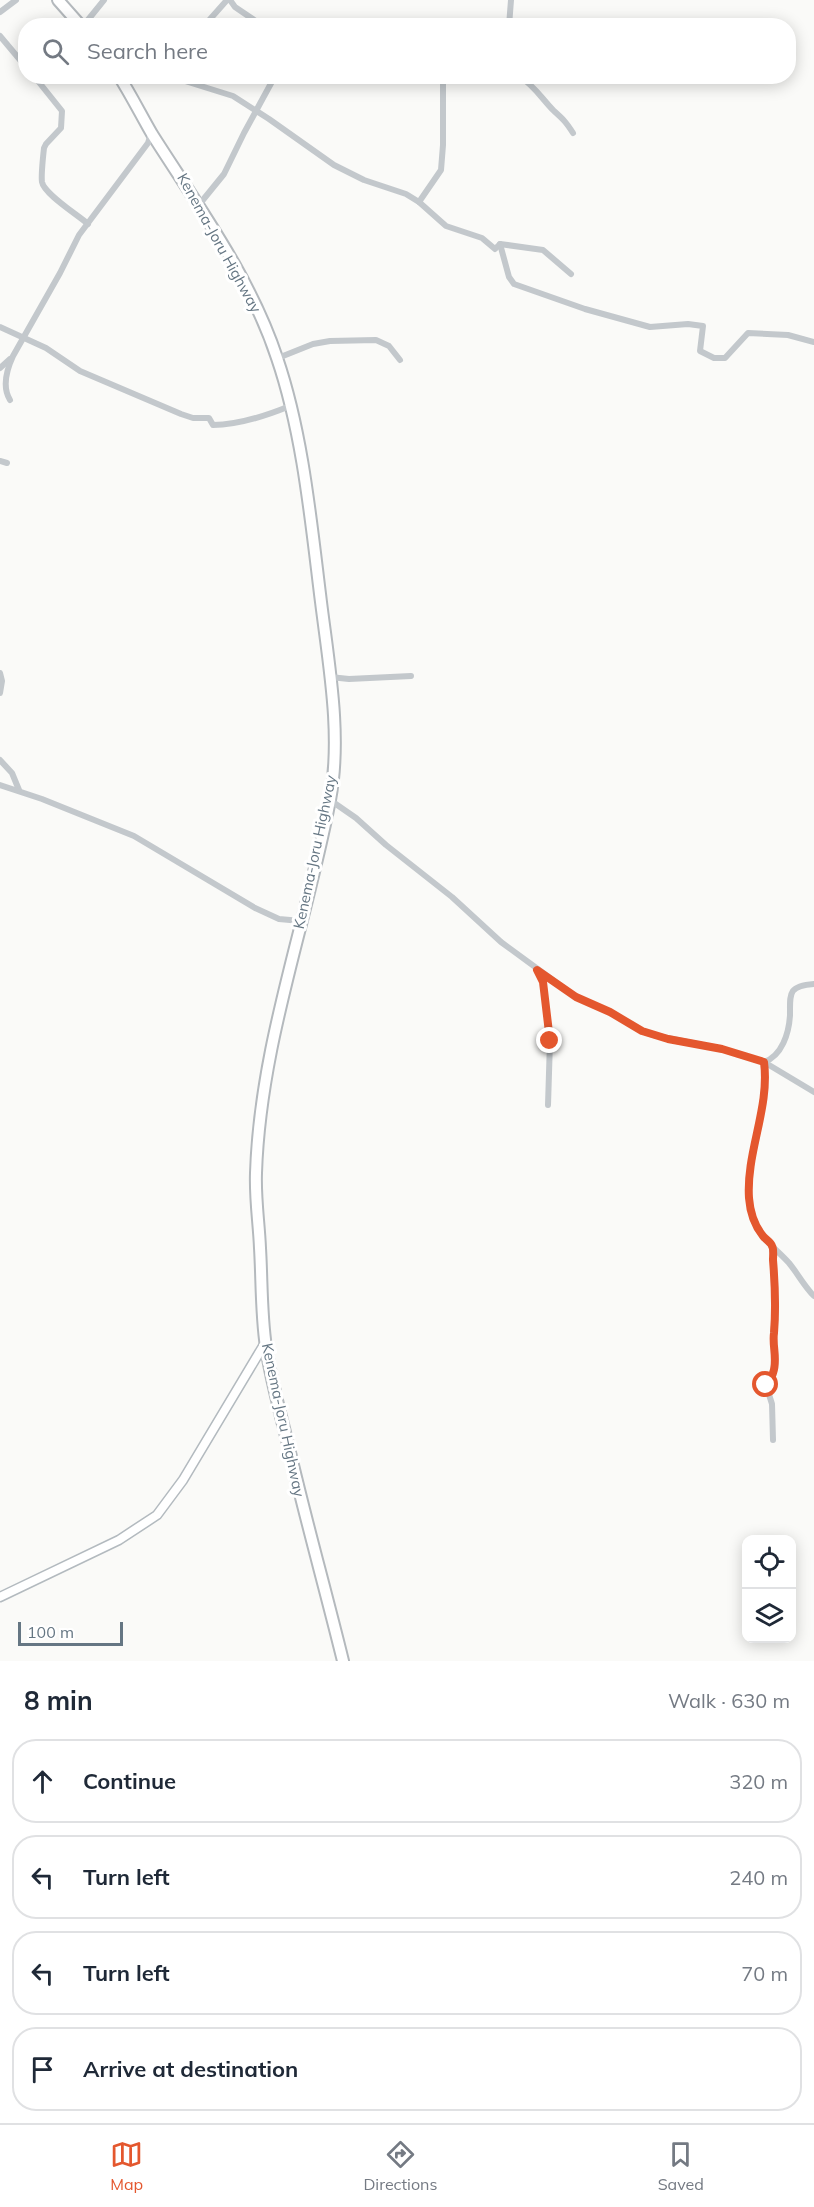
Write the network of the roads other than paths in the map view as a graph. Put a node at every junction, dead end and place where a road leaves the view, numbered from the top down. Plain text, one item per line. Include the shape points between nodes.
1 (16, 0) edge
2 (58, 0) edge
3 (104, 0) edge
4 (229, 0) edge
5 (512, 0) edge
6 (0, 12) edge
7 (75, 18) edge
8 (89, 18) edge
9 (212, 18) edge
10 (251, 18) edge
11 (510, 18) edge
12 (0, 36) edge
13 (18, 57) edge
14 (40, 84) edge
15 (124, 84) edge
16 (190, 84) edge
17 (271, 84) edge
18 (443, 84) edge
19 (530, 84) edge
20 (256, 111) junction
21 (152, 133) junction
22 (573, 133) dead end
23 (419, 202) junction
24 (198, 206) junction
25 (88, 224) junction
26 (500, 244) junction
27 (571, 274) dead end
28 (0, 327) edge
29 (23, 339) junction
30 (814, 342) edge
31 (12, 356) junction
32 (278, 358) junction
33 (400, 360) dead end
34 (0, 368) edge
35 (10, 400) dead end
36 (290, 406) junction
37 (0, 461) edge
38 (8, 463) dead end
39 (0, 673) edge
40 (411, 676) dead end
41 (330, 677) junction
42 (0, 693) edge
43 (0, 760) edge
44 (0, 785) edge
45 (19, 790) junction
46 (330, 800) junction
47 (301, 921) junction
48 (537, 970) junction
49 (814, 984) edge
50 (764, 1062) junction
51 (814, 1092) edge
52 (548, 1105) dead end
53 (772, 1246) junction
54 (814, 1296) edge
55 (265, 1343) junction
56 (773, 1440) dead end
57 (0, 1597) edge
58 (343, 1661) edge

1 - 6 street
2 - 7 highway
3 - 8 street
4 - 9 street
4 - 10 street
5 - 11 street
12 - 13 street
14 - 25 street via 62,111 61,128 44,148 41,181 44,189
15 - 21 highway, Kenema-Joru Highway
16 - 20 street via 221,92
17 - 20 street
18 - 23 street via 441,170
19 - 22 street via 564,117
20 - 23 street via 334,165
20 - 24 street via 224,174
21 - 24 highway, Kenema-Joru Highway
21 - 25 street
23 - 26 street via 446,226 482,238 495,249
24 - 32 highway, Kenema-Joru Highway via 245,286
25 - 29 street
26 - 27 street via 543,250
26 - 30 street via 514,284 650,327 703,326 700,351 714,358 725,358 748,333 788,335
28 - 29 street
29 - 31 street
29 - 36 street via 46,348 80,371 181,414 209,418 213,425 269,415
31 - 34 street
31 - 35 street via 6,369
32 - 33 street via 313,344 356,339 376,340 389,346
32 - 36 highway, Kenema-Joru Highway
36 - 41 highway, Kenema-Joru Highway via 303,471
37 - 38 street
39 - 42 street
40 - 41 street
41 - 46 highway, Kenema-Joru Highway via 334,736
43 - 45 street via 12,773
44 - 45 street
45 - 47 street via 134,836 255,908 279,919
46 - 47 highway, Kenema-Joru Highway
46 - 48 street
47 - 55 highway, Kenema-Joru Highway via 265,1079 259,1126 256,1200
48 - 50 street via 576,997 642,1031
48 - 52 street via 543,982 550,1041
49 - 50 street via 802,985 792,993 780,1051
50 - 51 street
50 - 53 street via 765,1091 749,1198 758,1230
53 - 54 street
53 - 56 street via 775,1358 766,1385 772,1404
55 - 57 street via 183,1480 157,1515 119,1540
55 - 58 highway, Kenema-Joru Highway via 300,1499

